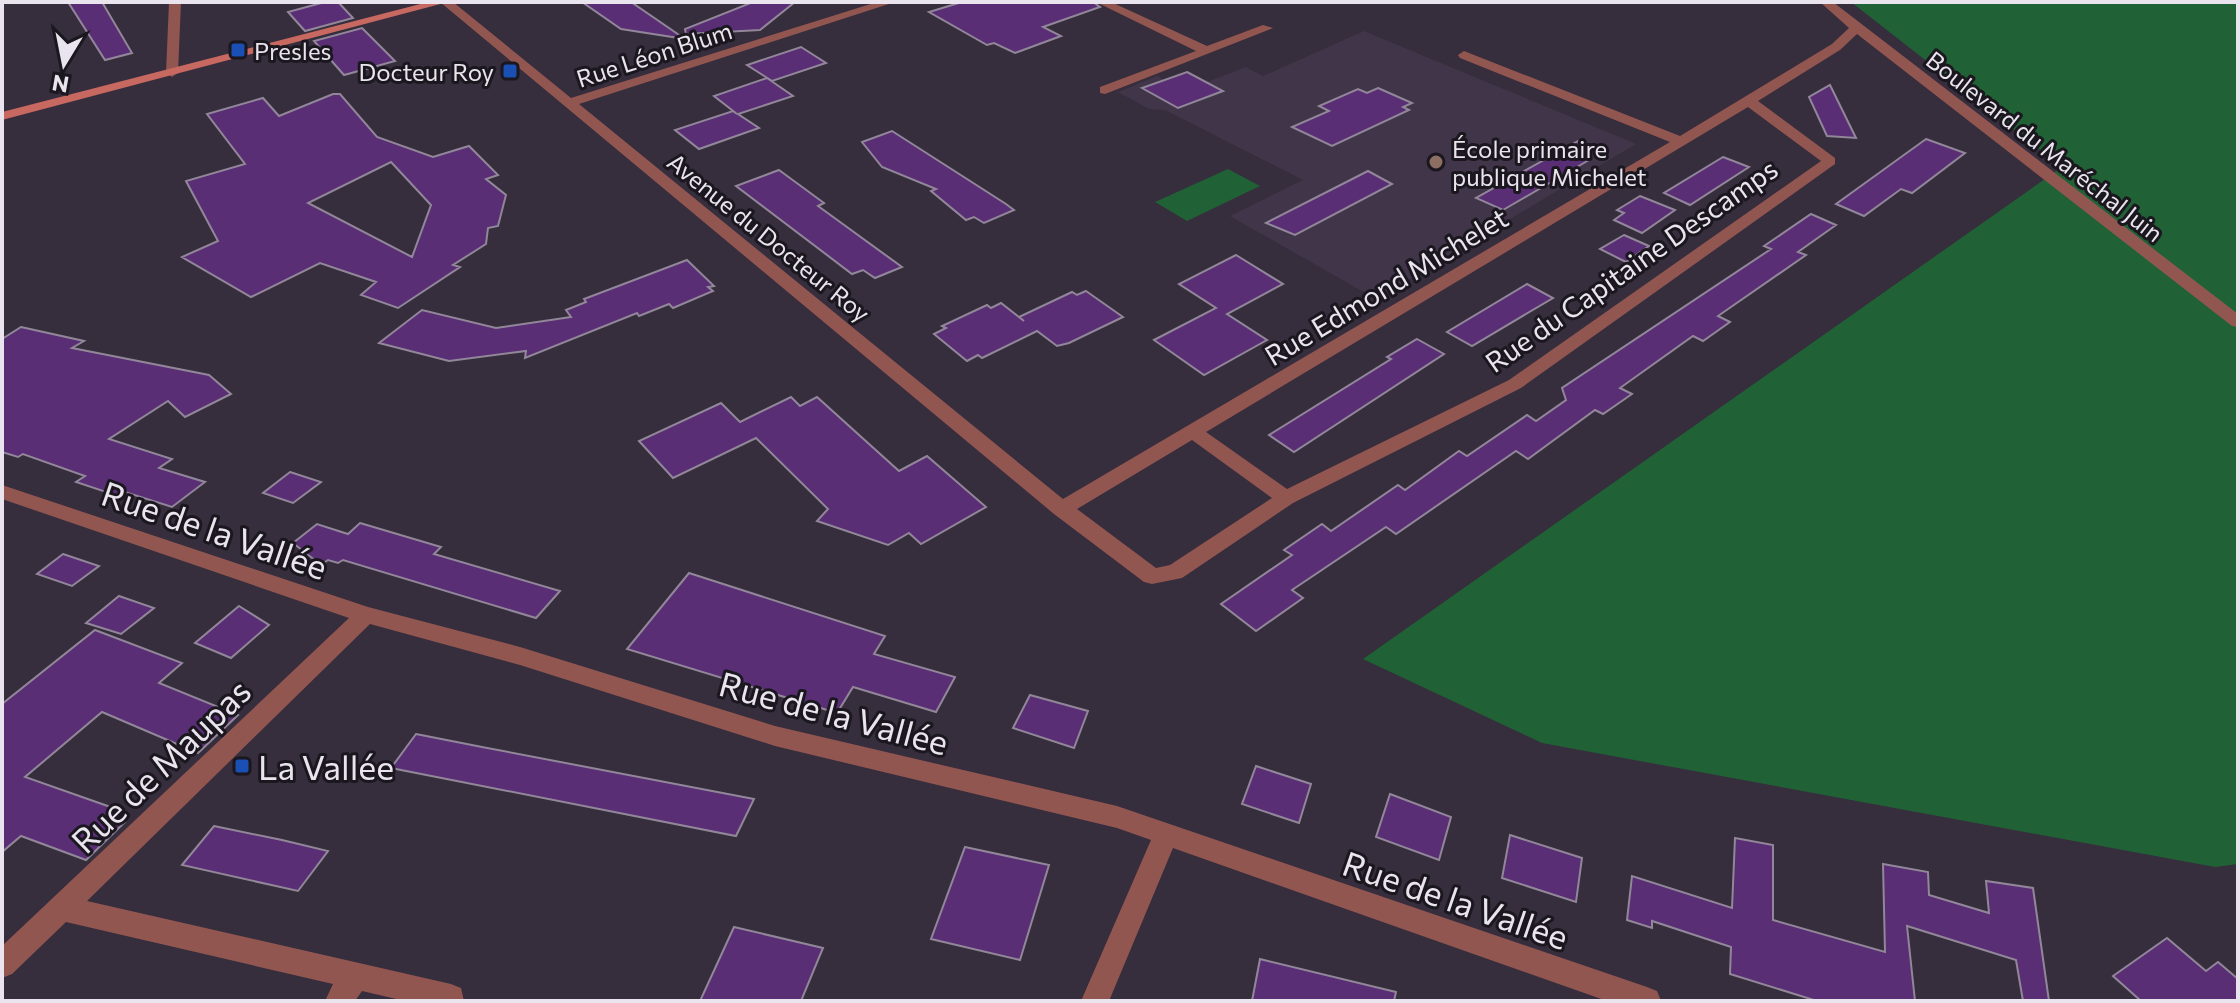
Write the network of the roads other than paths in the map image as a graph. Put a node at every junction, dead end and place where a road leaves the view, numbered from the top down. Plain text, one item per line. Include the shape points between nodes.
1 (175, 2) edge
2 (444, 2) edge
3 (889, 2) edge
4 (1102, 2) edge
5 (1826, 2) edge
6 (1267, 28) dead end
7 (1856, 28) junction
8 (1207, 51) junction
9 (1464, 55) dead end
10 (172, 73) junction
11 (1105, 90) dead end
12 (1749, 101) junction
13 (569, 103) junction
14 (2, 116) edge
15 (1681, 141) junction
16 (2238, 322) edge
17 (1192, 431) junction
18 (2, 492) edge
19 (1286, 498) junction
20 (1061, 509) junction
21 (366, 615) junction
22 (1166, 835) junction
23 (61, 908) junction
24 (2, 965) edge
25 (355, 976) junction
26 (339, 1001) edge
27 (449, 1001) edge
28 (1095, 1001) edge
29 (1647, 1001) edge

1 - 10 street
2 - 10 street
2 - 13 street, Avenue du Docteur Roy
3 - 13 street, Rue Léon Blum
4 - 8 street
5 - 7 street, Boulevard du Maréchal Juin
6 - 8 street
7 - 12 street, Rue Edmond Michelet via 1836,47
7 - 16 street, Boulevard du Maréchal Juin
8 - 11 street
9 - 15 street
10 - 14 street
12 - 15 street, Rue Edmond Michelet
12 - 19 street, Rue du Capitaine Descamps via 1830,161 1515,384
13 - 20 street, Avenue du Docteur Roy
15 - 17 street, Rue Edmond Michelet
17 - 19 street
17 - 20 street, Rue Edmond Michelet
18 - 21 street, Rue de la Vallée
19 - 20 street, Rue du Capitaine Descamps via 1175,572 1152,576
21 - 22 street, Rue de la Vallée via 520,656 775,736 1117,817
21 - 23 street, Rue de Maupas
22 - 28 street
22 - 29 street, Rue de la Vallée
23 - 24 street, Rue de Maupas
23 - 25 street
25 - 26 street
25 - 27 street

